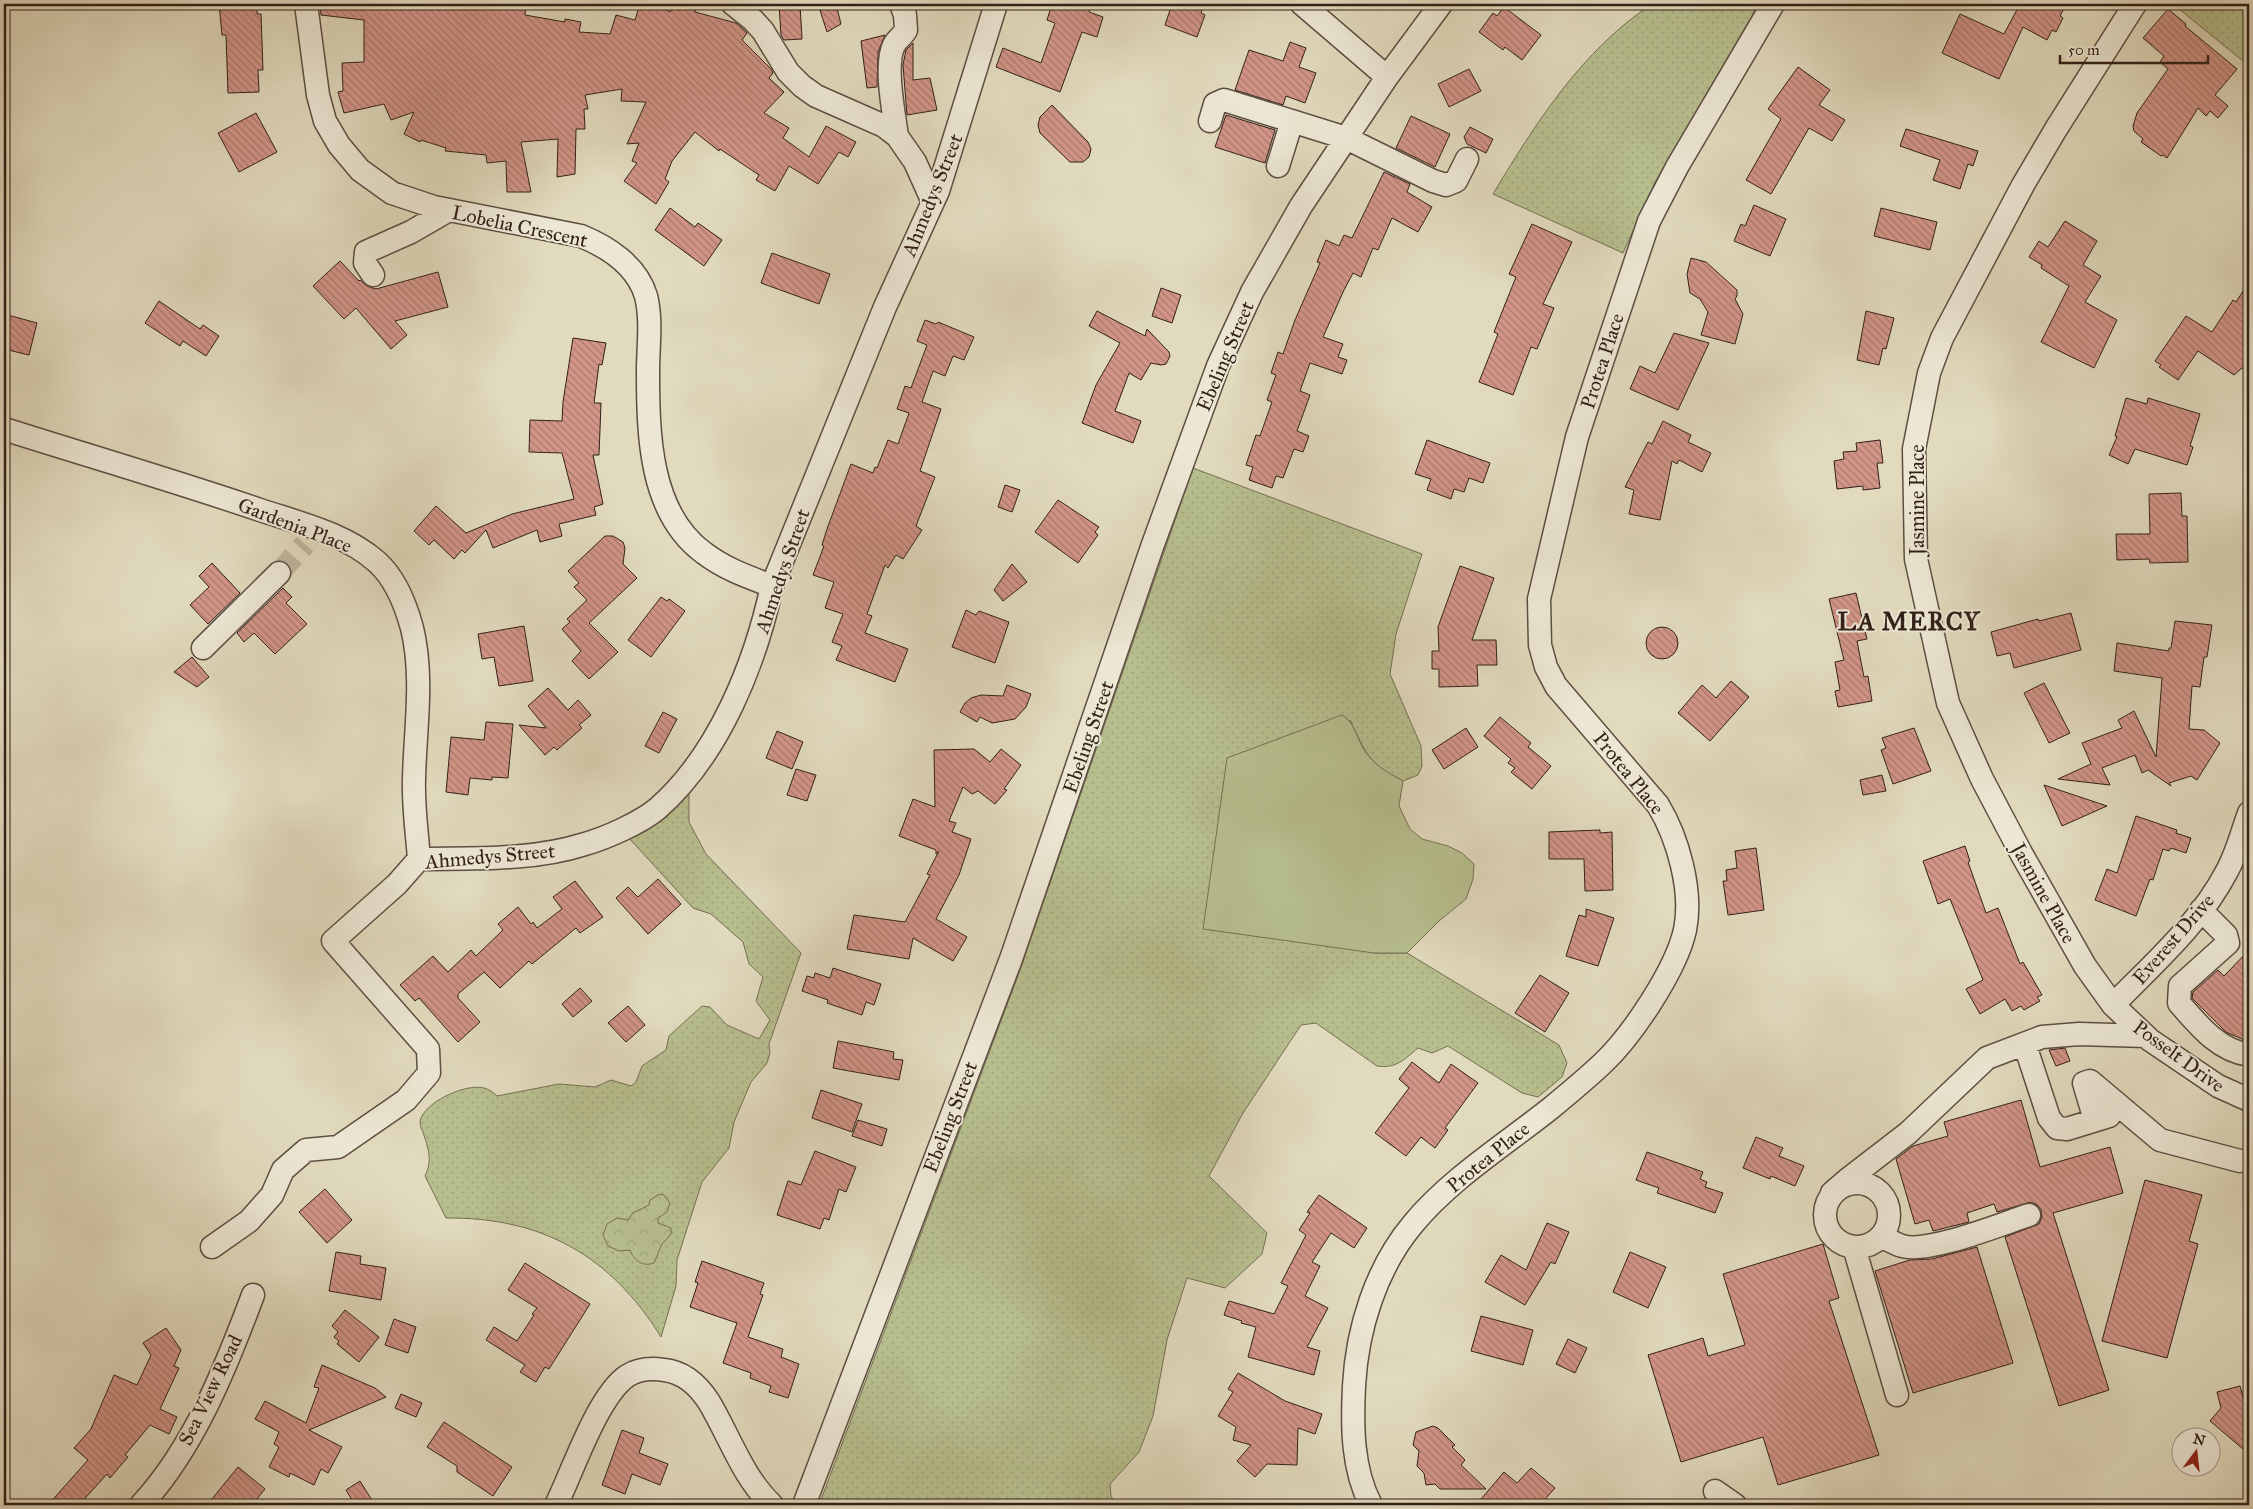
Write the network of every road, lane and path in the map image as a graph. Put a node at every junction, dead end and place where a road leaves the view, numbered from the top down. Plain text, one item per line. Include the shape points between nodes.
1 (306, 4) edge
2 (733, 4) edge
3 (901, 4) edge
4 (996, 4) edge
5 (1302, 4) edge
6 (1441, 4) edge
7 (1773, 4) edge
8 (2135, 4) edge
9 (1387, 77) junction
10 (1210, 121) dead end
11 (1292, 121) junction
12 (897, 136) junction
13 (1346, 138) junction
14 (1467, 159) dead end
15 (1278, 166) dead end
16 (933, 202) junction
17 (449, 210) junction
18 (373, 275) dead end
19 (4, 429) edge
20 (279, 573) tunnel mouth
21 (772, 586) junction
22 (203, 648) dead end
23 (2249, 813) edge
24 (419, 859) junction
25 (2201, 910) junction
26 (2114, 1005) junction
27 (2146, 1036) junction
28 (2025, 1044) junction
29 (2241, 1053) edge
30 (2218, 1086) junction
31 (2249, 1100) edge
32 (2125, 1111) junction
33 (2095, 1120) junction
34 (1878, 1157) junction
35 (2240, 1161) dead end
36 (1878, 1191) junction
37 (1832, 1193) junction
38 (2029, 1215) dead end
39 (1881, 1236) junction
40 (212, 1247) dead end
41 (1854, 1247) junction
42 (253, 1295) dead end
43 (1898, 1395) dead end
44 (1715, 1491) dead end
45 (141, 1505) edge
46 (556, 1505) edge
47 (772, 1505) edge
48 (804, 1505) edge
49 (1370, 1505) edge
50 (1735, 1505) edge

1 - 17 street, Lobelia Crescent via 318,95 326,121 339,146 360,170 392,193
2 - 12 street via 763,31 788,72 802,86 816,96 884,126
3 - 12 street via 906,30 891,53 891,99
4 - 16 street, Ahmedys Street
5 - 9 street
6 - 9 street, Ebeling Street
7 - 49 street, Protea Place via 1649,221 1577,437 1539,599 1540,645 1556,686 1658,805 1670,825 1683,871 1687,903 1684,934 1680,948 1643,1013 1603,1063 1435,1200 1412,1224 1396,1249 1368,1306 1360,1330 1354,1371 1354,1445 1361,1484
8 - 26 street, Jasmine Place via 2023,185 1942,338 1929,374 1914,449 1916,559 1948,703 1982,779 2021,853 2085,966
9 - 13 street, Ebeling Street
10 - 11 street via 1215,104 1224,100
11 - 13 street
11 - 15 street
12 - 16 street via 915,162
13 - 14 street via 1446,185 1456,181
13 - 48 street, Ebeling Street via 1300,206 1252,292 1203,403 1011,959
16 - 21 street, Ahmedys Street via 885,307
17 - 18 street via 366,252 365,263
17 - 21 street, Lobelia Crescent via 581,236 598,243 626,264 646,296 650,333 650,435 660,488 667,506 678,525 703,553 740,575
19 - 24 street, Gardenia Place via 212,494 311,537 356,548 377,563 392,580 403,601 417,658 414,782
20 - 22 street
21 - 24 street, Ahmedys Street via 766,617 737,695 705,752 656,810 586,844 550,852 499,858
23 - 25 street, Everest Drive via 2228,870
24 - 40 street, Ahmedys Street via 333,941 428,1049 428,1073 406,1100 338,1147 306,1150 283,1170 272,1195 249,1221
25 - 26 street, Everest Drive
25 - 29 street via 2226,935 2228,943 2180,986 2179,1003 2203,1030
26 - 27 street, Posselt Drive
27 - 28 street via 2042,1036
27 - 30 street, Posselt Drive
28 - 33 street via 2052,1124 2067,1129
28 - 34 street via 1987,1058
29 - 30 street
30 - 31 street, Posselt Drive
32 - 33 street
32 - 33 street via 2090,1081 2084,1083
32 - 35 street via 2160,1140
34 - 36 street
34 - 37 street
36 - 37 street via 1860,1183 1850,1183
36 - 39 street via 1888,1208 1886,1228
37 - 41 street via 1827,1202 1825,1222 1835,1239
38 - 39 street via 1919,1247 1902,1246
39 - 41 street via 1864,1246
41 - 43 street
42 - 45 street, Sea View Road via 208,1404 185,1445
44 - 50 street
46 - 47 street via 597,1416 615,1388 639,1370 657,1368 686,1377 701,1389 744,1471

